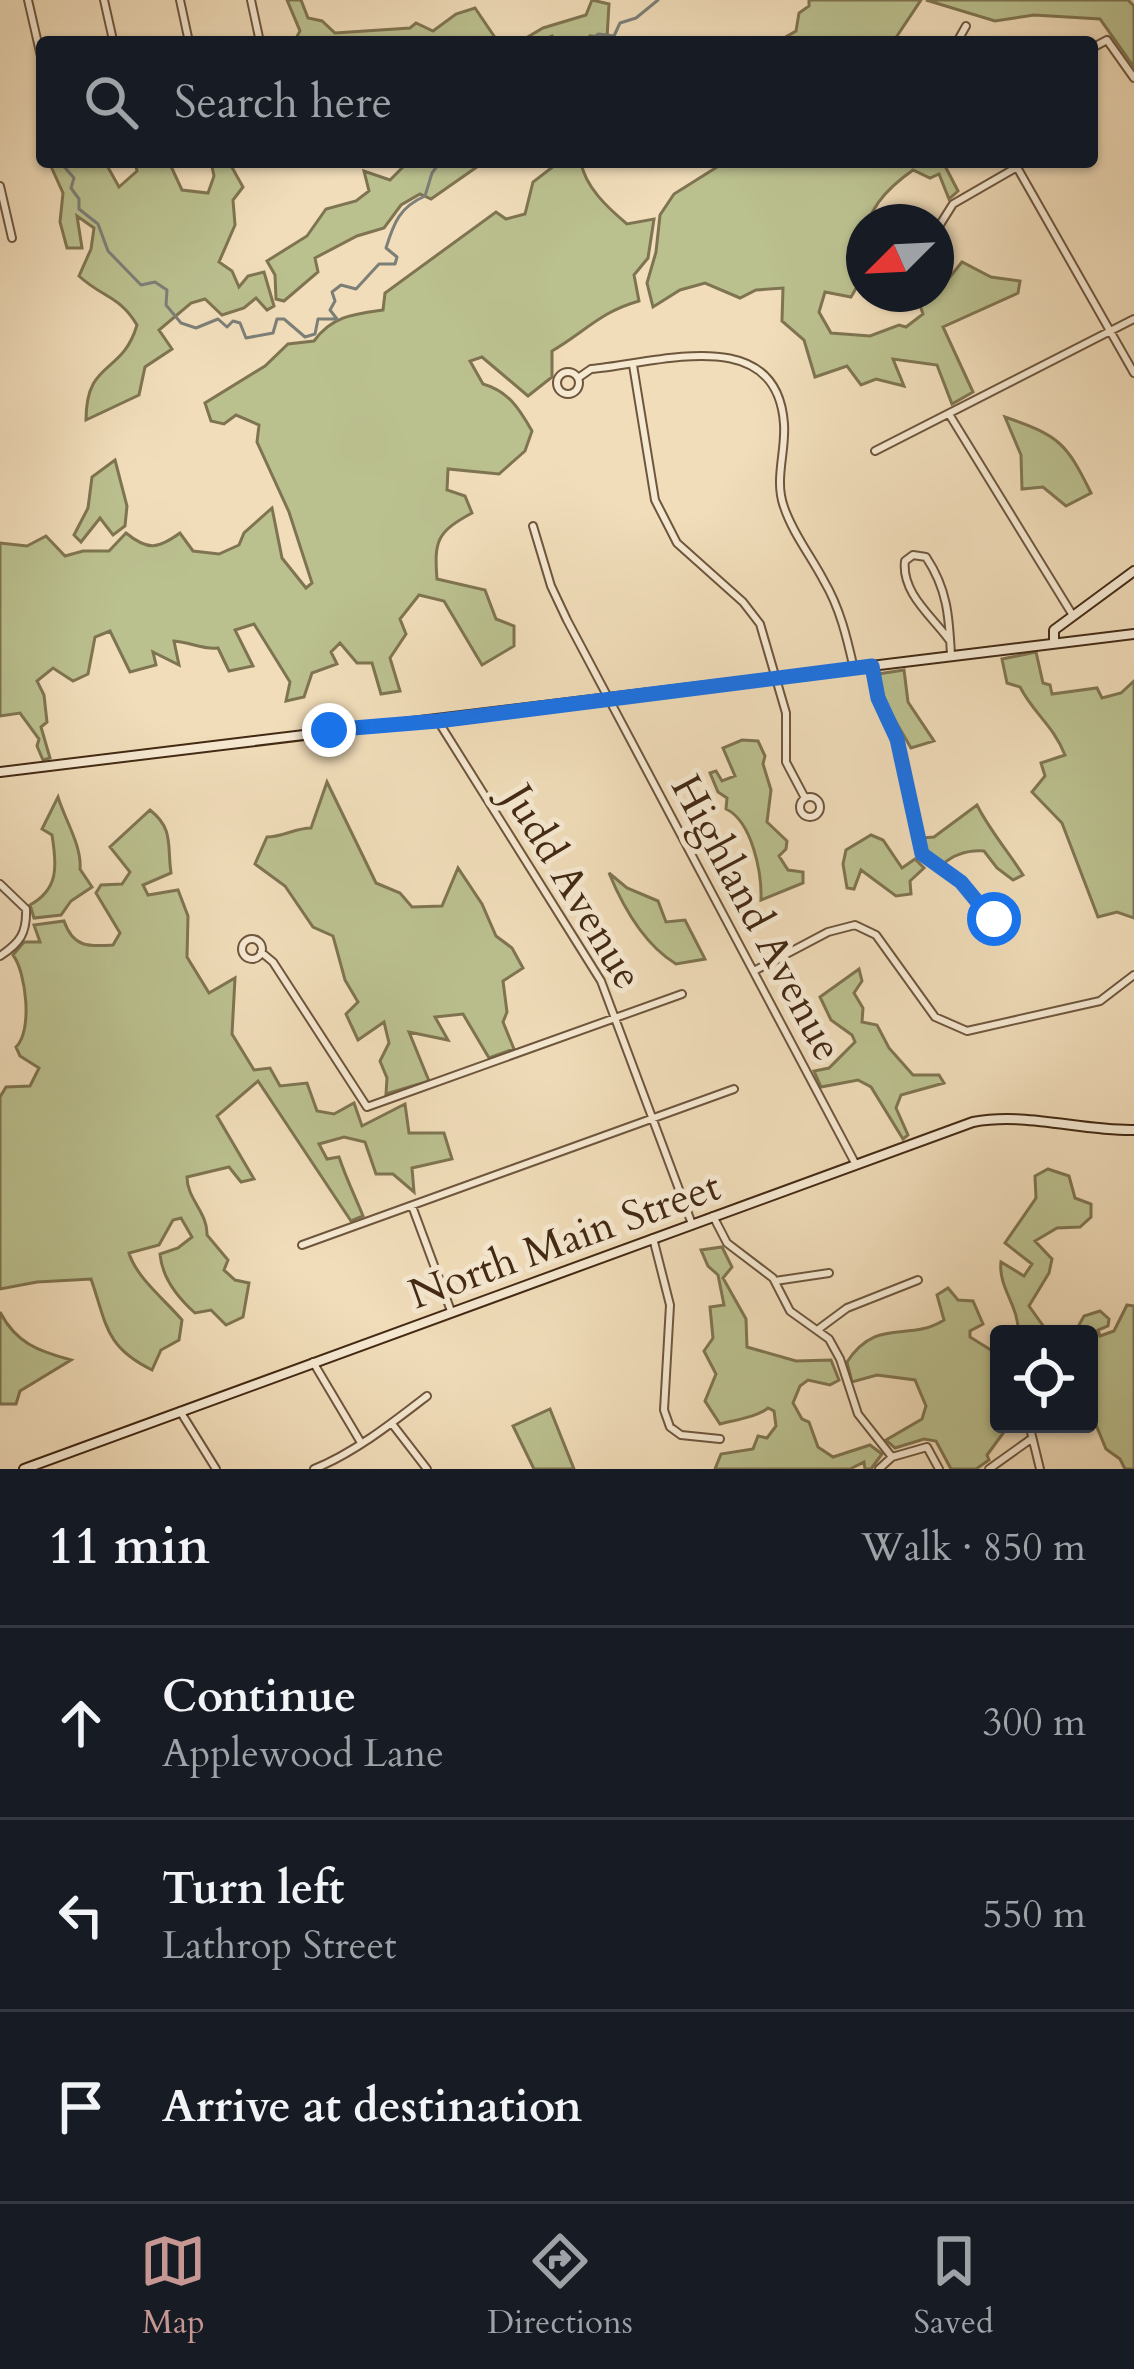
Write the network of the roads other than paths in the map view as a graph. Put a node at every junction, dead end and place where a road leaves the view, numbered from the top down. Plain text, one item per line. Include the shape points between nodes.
1 (28, 0) edge
2 (104, 0) edge
3 (180, 0) edge
4 (251, 0) edge
5 (966, 26) dead end
6 (36, 36) edge
7 (111, 36) edge
8 (188, 36) edge
9 (259, 36) edge
10 (960, 36) edge
11 (1098, 45) edge
12 (1134, 78) edge
13 (1011, 168) edge
14 (1018, 168) edge
15 (0, 186) edge
16 (953, 204) edge
17 (12, 238) dead end
18 (1134, 319) edge
19 (1110, 329) junction
20 (633, 365) junction
21 (1134, 373) edge
22 (578, 377) dead end
23 (949, 414) junction
24 (875, 452) dead end
25 (533, 526) dead end
26 (1134, 571) edge
27 (1072, 614) junction
28 (1134, 634) edge
29 (950, 640) junction
30 (1054, 642) junction
31 (951, 656) junction
32 (872, 666) junction
33 (854, 669) junction
34 (775, 679) junction
35 (609, 700) junction
36 (438, 721) junction
37 (0, 772) edge
38 (805, 798) dead end
39 (0, 884) edge
40 (980, 905) dead end
41 (261, 952) dead end
42 (0, 956) edge
43 (754, 971) junction
44 (1134, 975) edge
45 (682, 994) dead end
46 (616, 1018) junction
47 (734, 1089) dead end
48 (653, 1118) junction
49 (1134, 1130) edge
50 (855, 1163) junction
51 (412, 1206) junction
52 (713, 1216) junction
53 (692, 1224) junction
54 (653, 1238) junction
55 (302, 1245) dead end
56 (830, 1273) dead end
57 (918, 1280) dead end
58 (775, 1281) junction
59 (451, 1311) junction
60 (818, 1329) junction
61 (313, 1362) junction
62 (427, 1396) dead end
63 (180, 1412) junction
64 (392, 1425) junction
65 (1030, 1433) edge
66 (720, 1439) dead end
67 (1031, 1439) junction
68 (361, 1441) junction
69 (892, 1457) junction
70 (49, 1465) edge
71 (332, 1467) edge
72 (24, 1469) edge
73 (215, 1469) edge
74 (314, 1469) edge
75 (427, 1469) edge
76 (879, 1469) edge
77 (939, 1469) edge
78 (989, 1469) edge
79 (1040, 1469) edge

1 - 6 street
2 - 7 street
3 - 8 street
4 - 9 street
5 - 10 street
11 - 12 street via 1107,40
13 - 16 street
14 - 19 street
15 - 17 street
18 - 19 street
19 - 21 street
19 - 23 street
20 - 22 street
20 - 33 street via 730,356 772,387 784,420 781,500 838,608
20 - 34 street via 662,516 685,551 752,612
23 - 24 street
23 - 27 street
25 - 35 street, Highland Avenue via 558,602
26 - 27 street
27 - 30 street via 1054,630
28 - 30 street
29 - 29 street via 905,575 913,555 930,563 948,601
29 - 31 street
30 - 31 street
31 - 32 street
32 - 33 street
32 - 40 street via 922,854
33 - 34 street
34 - 35 street
34 - 38 street via 786,713 786,762
35 - 36 street
35 - 43 street, Highland Avenue
36 - 37 street
36 - 46 street, Judd Avenue via 588,957
39 - 42 street via 26,909 27,927
41 - 46 street via 367,1107
43 - 44 street via 855,925 876,935 935,1017 967,1031 1100,1001
43 - 50 street, Highland Avenue
45 - 46 street
46 - 48 street, Judd Avenue
47 - 48 street
48 - 51 street
48 - 53 street, Judd Avenue
49 - 50 street, North Main Street via 989,1119
50 - 52 street, North Main Street
51 - 55 street
51 - 59 street
52 - 53 street, North Main Street
52 - 58 street via 727,1243
53 - 54 street, North Main Street
54 - 59 street, North Main Street
54 - 66 street via 670,1305 664,1410 681,1435
56 - 58 street
57 - 60 street via 847,1308
58 - 60 street via 790,1311
59 - 61 street, North Main Street
60 - 69 street via 840,1359 859,1417
61 - 63 street, North Main Street
61 - 68 street
62 - 64 street
63 - 70 street, North Main Street
63 - 73 street
64 - 68 street
64 - 75 street
65 - 67 street
67 - 78 street
67 - 79 street
68 - 71 street
69 - 76 street
69 - 77 street via 927,1448
70 - 72 street, North Main Street
71 - 74 street

